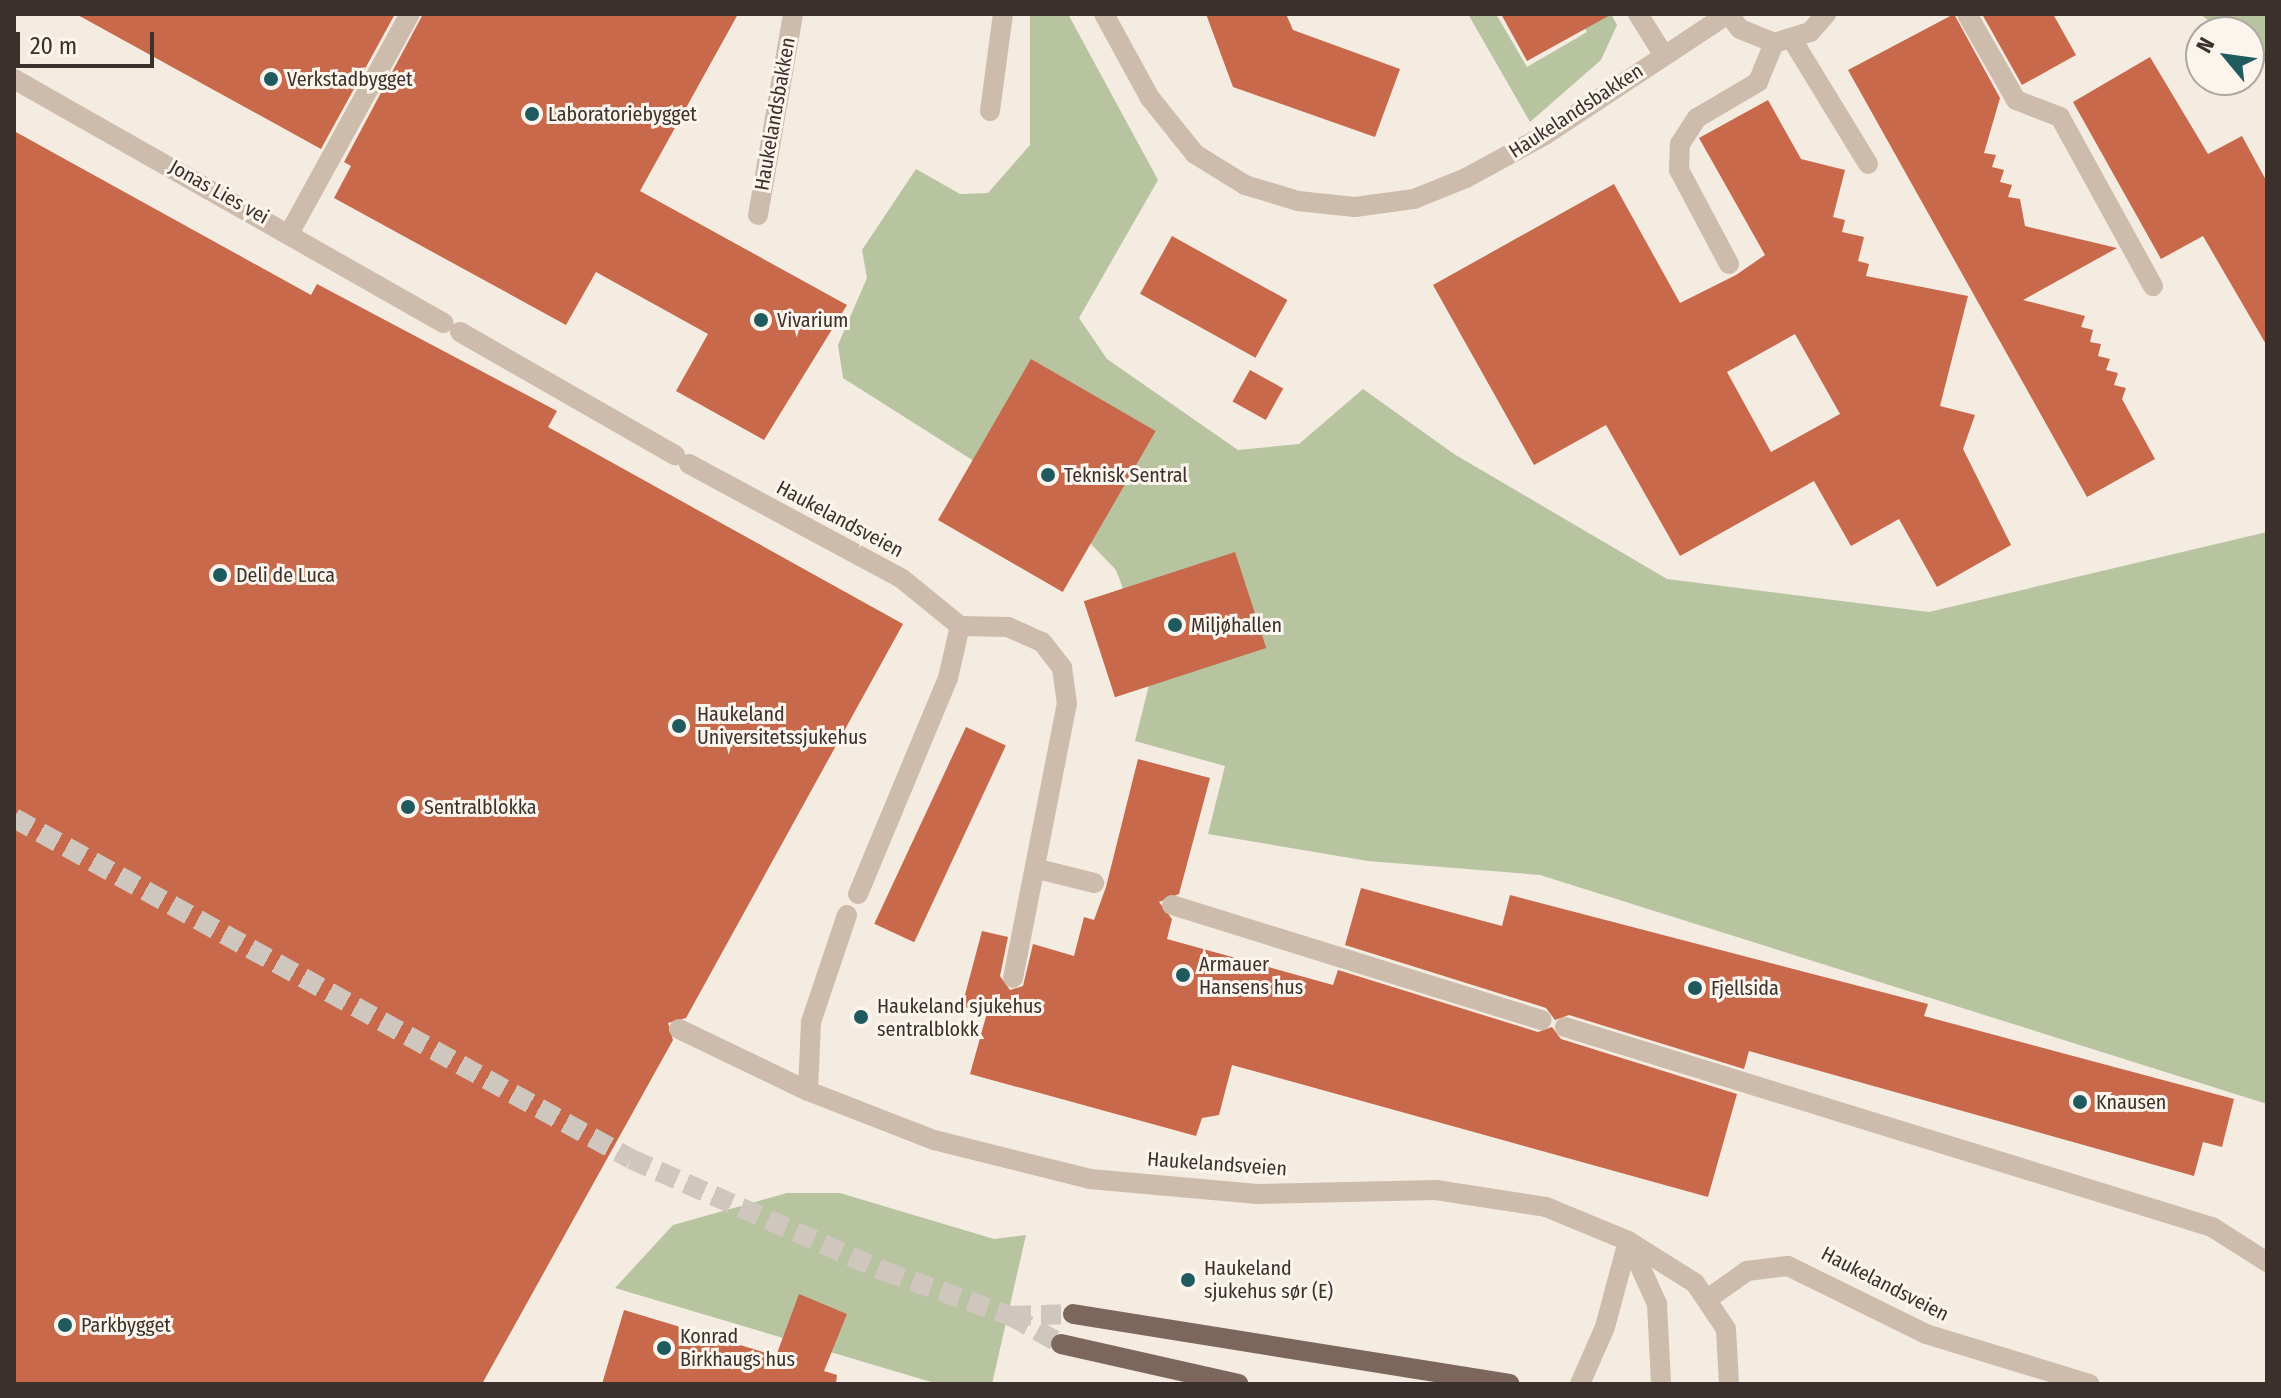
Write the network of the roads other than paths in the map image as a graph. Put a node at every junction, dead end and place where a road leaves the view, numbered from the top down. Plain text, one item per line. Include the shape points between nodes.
1 (410, 14) edge
2 (793, 14) edge
3 (1003, 14) edge
4 (1104, 14) edge
5 (1638, 14) edge
6 (1728, 14) edge
7 (1826, 14) edge
8 (1967, 14) edge
9 (1784, 42) junction
10 (1663, 54) junction
11 (14, 79) edge
12 (990, 111) dead end
13 (1868, 164) dead end
14 (758, 215) dead end
15 (290, 232) junction
16 (1729, 264) dead end
17 (2153, 286) dead end
18 (960, 626) junction
19 (1038, 869) junction
20 (1094, 883) dead end
21 (858, 894) dead end
22 (1172, 905) dead end
23 (847, 915) dead end
24 (1013, 978) dead end
25 (1542, 1020) dead end
26 (1565, 1027) dead end
27 (679, 1029) dead end
28 (808, 1091) junction
29 (1628, 1241) junction
30 (2267, 1262) edge
31 (1709, 1298) junction
32 (1073, 1314) tunnel mouth
33 (1061, 1344) tunnel mouth
34 (1239, 1384) edge
35 (1509, 1384) edge
36 (1580, 1384) edge
37 (1661, 1384) edge
38 (1729, 1384) edge
39 (2090, 1384) edge

1 - 15 street, Jonas Lies vei
2 - 14 street, Haukelandsbakken
3 - 12 street
4 - 10 street, Haukelandsbakken via 1150,98 1195,154 1245,185 1298,201 1355,207 1414,199 1466,178 1545,135
5 - 10 street, Haukelandsbakken
6 - 9 street via 1740,29
6 - 10 street, Haukelandsbakken
7 - 9 street
8 - 17 street via 2016,100 2060,117
9 - 13 street
9 - 16 street via 1758,82 1697,118 1680,144 1679,170
11 - 15 street, Jonas Lies vei
15 - 18 street, Haukelandsveien via 682,460 901,578
18 - 19 street via 1008,627 1042,642 1062,668 1067,703
18 - 21 street via 948,678
19 - 20 street
19 - 24 street
22 - 25 street
23 - 28 street via 811,1022
26 - 30 street via 2212,1227
27 - 28 street, Haukelandsveien
28 - 29 street, Haukelandsveien via 934,1140 1090,1179 1257,1194 1498,1194 1586,1219
29 - 31 street, Haukelandsveien
29 - 36 street
29 - 37 street via 1657,1304
31 - 38 street, Haukelandsveien via 1726,1329
31 - 39 street, Haukelandsveien via 1747,1271 1807,1270 1926,1334
32 - 35 main road
33 - 34 main road

